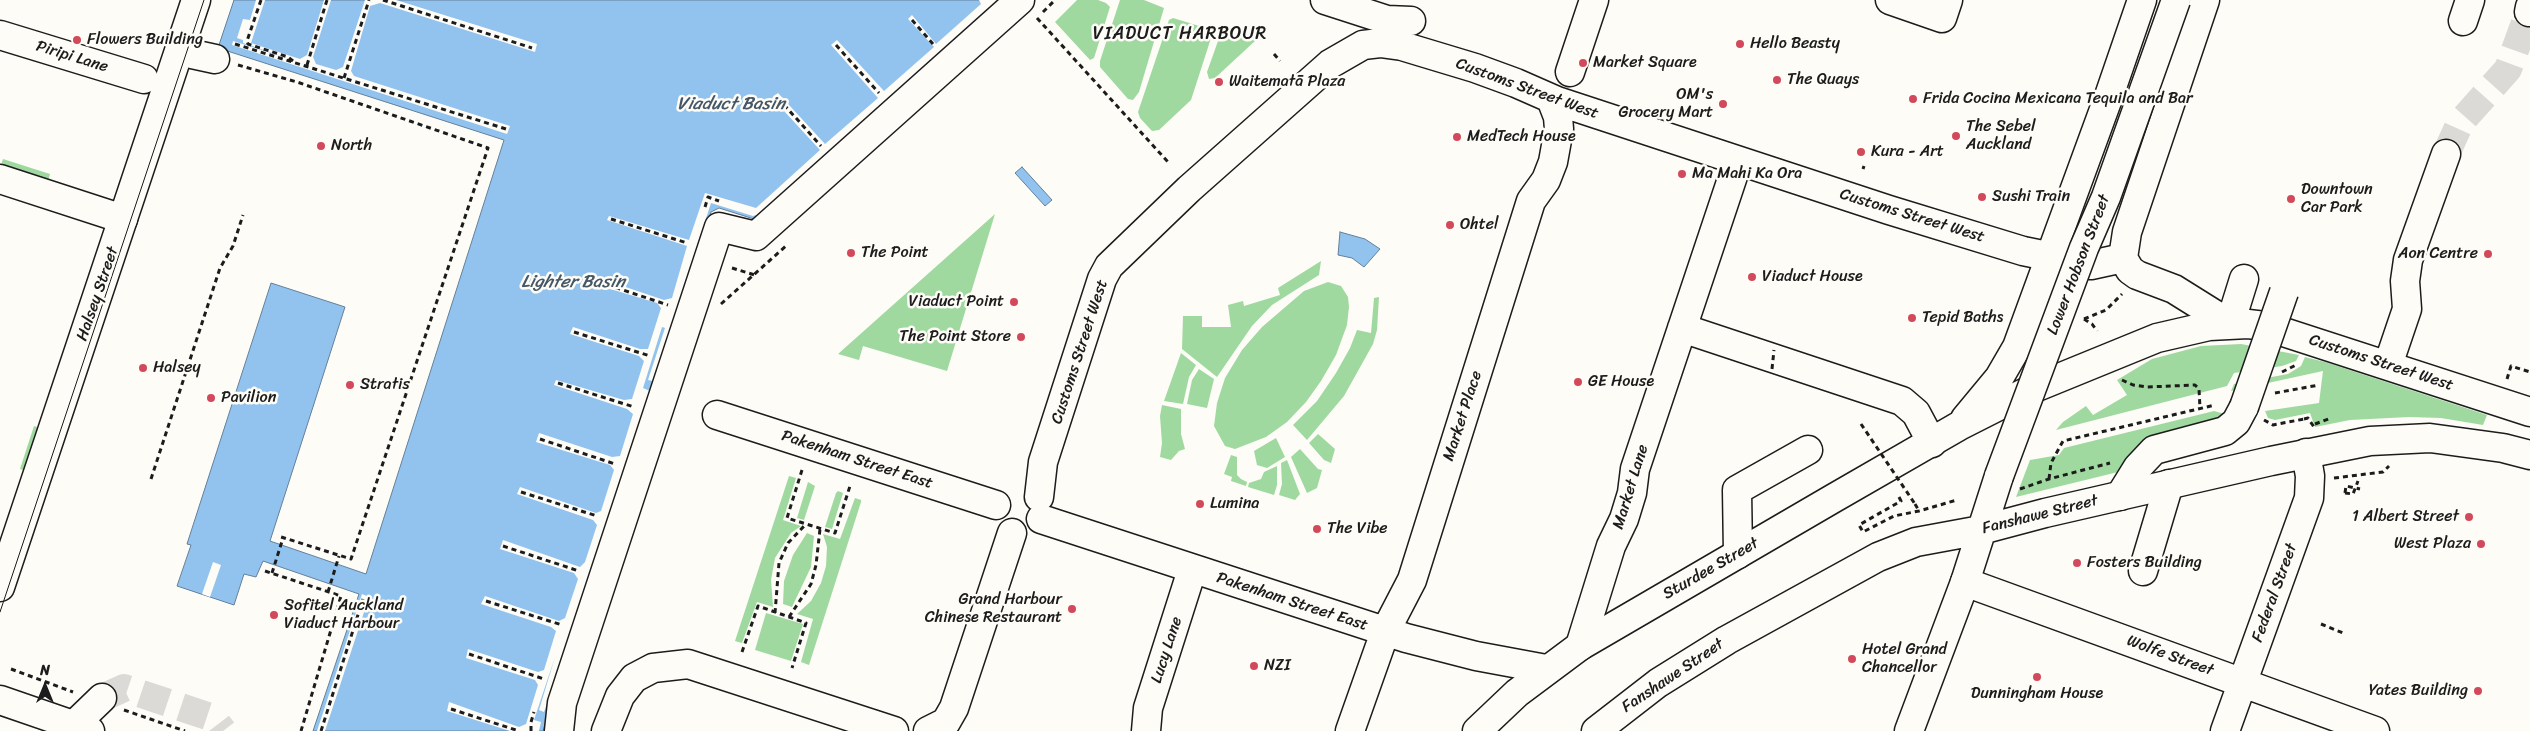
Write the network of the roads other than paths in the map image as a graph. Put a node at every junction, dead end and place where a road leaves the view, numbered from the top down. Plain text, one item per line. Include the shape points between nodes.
1 (196, 0) edge
2 (1325, 0) edge
3 (1594, 0) edge
4 (1890, 0) edge
5 (1948, 0) edge
6 (2142, 0) edge
7 (2176, 0) edge
8 (2205, 0) edge
9 (1414, 10) edge
10 (1030, 13) edge
11 (0, 35) edge
12 (1402, 46) junction
13 (1570, 72) dead end
14 (144, 79) dead end
15 (1551, 99) junction
16 (2446, 154) tunnel mouth
17 (1738, 161) junction
18 (0, 179) edge
19 (123, 219) junction
20 (2050, 255) junction
21 (2123, 258) junction
22 (2244, 279) dead end
23 (2230, 324) junction
24 (1682, 328) junction
25 (2280, 331) junction
26 (2388, 365) junction
27 (2530, 412) edge
28 (717, 414) dead end
29 (1959, 426) junction
30 (1932, 442) junction
31 (1808, 450) dead end
32 (2306, 453) junction
33 (2530, 455) edge
34 (2169, 484) junction
35 (2120, 496) junction
36 (996, 505) junction
37 (1040, 508) junction
38 (1981, 530) junction
39 (1012, 534) junction
40 (1738, 554) junction
41 (1192, 570) junction
42 (2143, 571) dead end
43 (1965, 582) junction
44 (0, 587) edge
45 (1385, 632) junction
46 (1580, 646) junction
47 (1546, 670) junction
48 (2242, 682) junction
49 (102, 698) tunnel mouth
50 (0, 700) edge
51 (82, 728) edge
52 (559, 731) edge
53 (606, 731) edge
54 (894, 731) edge
55 (931, 731) edge
56 (1146, 731) edge
57 (1350, 731) edge
58 (1476, 731) edge
59 (1596, 731) edge
60 (1909, 731) edge
61 (2225, 731) edge
62 (2375, 731) edge

1 - 19 street, Halsey Street
2 - 9 street via 1386,20
3 - 13 street
4 - 5 street via 1942,18
6 - 20 street, Lower Hobson Street
7 - 38 street, Lower Hobson Street, bridge via 2106,196 2084,248 2008,483
8 - 21 street via 2127,232
9 - 12 street
10 - 52 street via 756,236 719,227 562,703
11 - 14 street, Piripi Lane
12 - 15 street, Customs Street West via 1516,83
12 - 37 street, Customs Street West via 1363,45 1330,64 1189,189 1109,266 1043,462
15 - 17 street, Customs Street West
15 - 45 street, Market Place via 1559,129 1553,162 1532,201 1412,580
16 - 26 street via 2408,260 2406,309
17 - 20 street, Customs Street West via 2023,251
17 - 24 street, Market Lane
18 - 19 street
19 - 44 street, Halsey Street
20 - 21 street, Customs Street West via 2091,264
20 - 29 street, Lower Hobson Street via 2009,363
21 - 23 street, Customs Street West via 2137,275 2174,289
22 - 23 street
23 - 25 street, Customs Street West
23 - 29 street, Customs Street West via 2157,338 2032,388
24 - 30 street via 1902,401 1916,413
24 - 46 street, Market Lane via 1636,469 1624,520 1611,546
25 - 26 street, Customs Street West
25 - 35 street, bridge via 2288,294 2236,422 2218,434 2154,452
26 - 27 street, Customs Street West
28 - 36 street, Pakenham Street East
29 - 30 street, Sturdee Street
30 - 40 street, Sturdee Street
31 - 40 street via 1737,490
32 - 33 street, Fanshawe Street via 2370,441 2430,438
32 - 34 street, Fanshawe Street
32 - 48 street, Federal Street via 2309,498
34 - 35 street, Fanshawe Street
34 - 42 street
35 - 38 street, Fanshawe Street
36 - 37 street via 1012,488 1026,488
36 - 39 street via 997,519
37 - 39 street via 1033,530 1026,534
37 - 41 street, Pakenham Street East
38 - 43 street, Lower Hobson Street
38 - 59 street, Fanshawe Street via 1916,542 1878,557 1727,640 1658,683
39 - 55 street via 954,708 946,722
40 - 46 street, Sturdee Street
41 - 45 street, Pakenham Street East
41 - 56 street, Lucy Lane via 1148,708
43 - 48 street, Wolfe Street
43 - 60 street, Lower Hobson Street
45 - 47 street, Pakenham Street East
45 - 57 street, Market Place
46 - 47 street, Sturdee Street
47 - 58 street, Sturdee Street
48 - 61 street, Federal Street
48 - 62 street, Wolfe Street
49 - 51 street
50 - 51 street
53 - 54 street via 620,696 634,678 653,668 688,664

